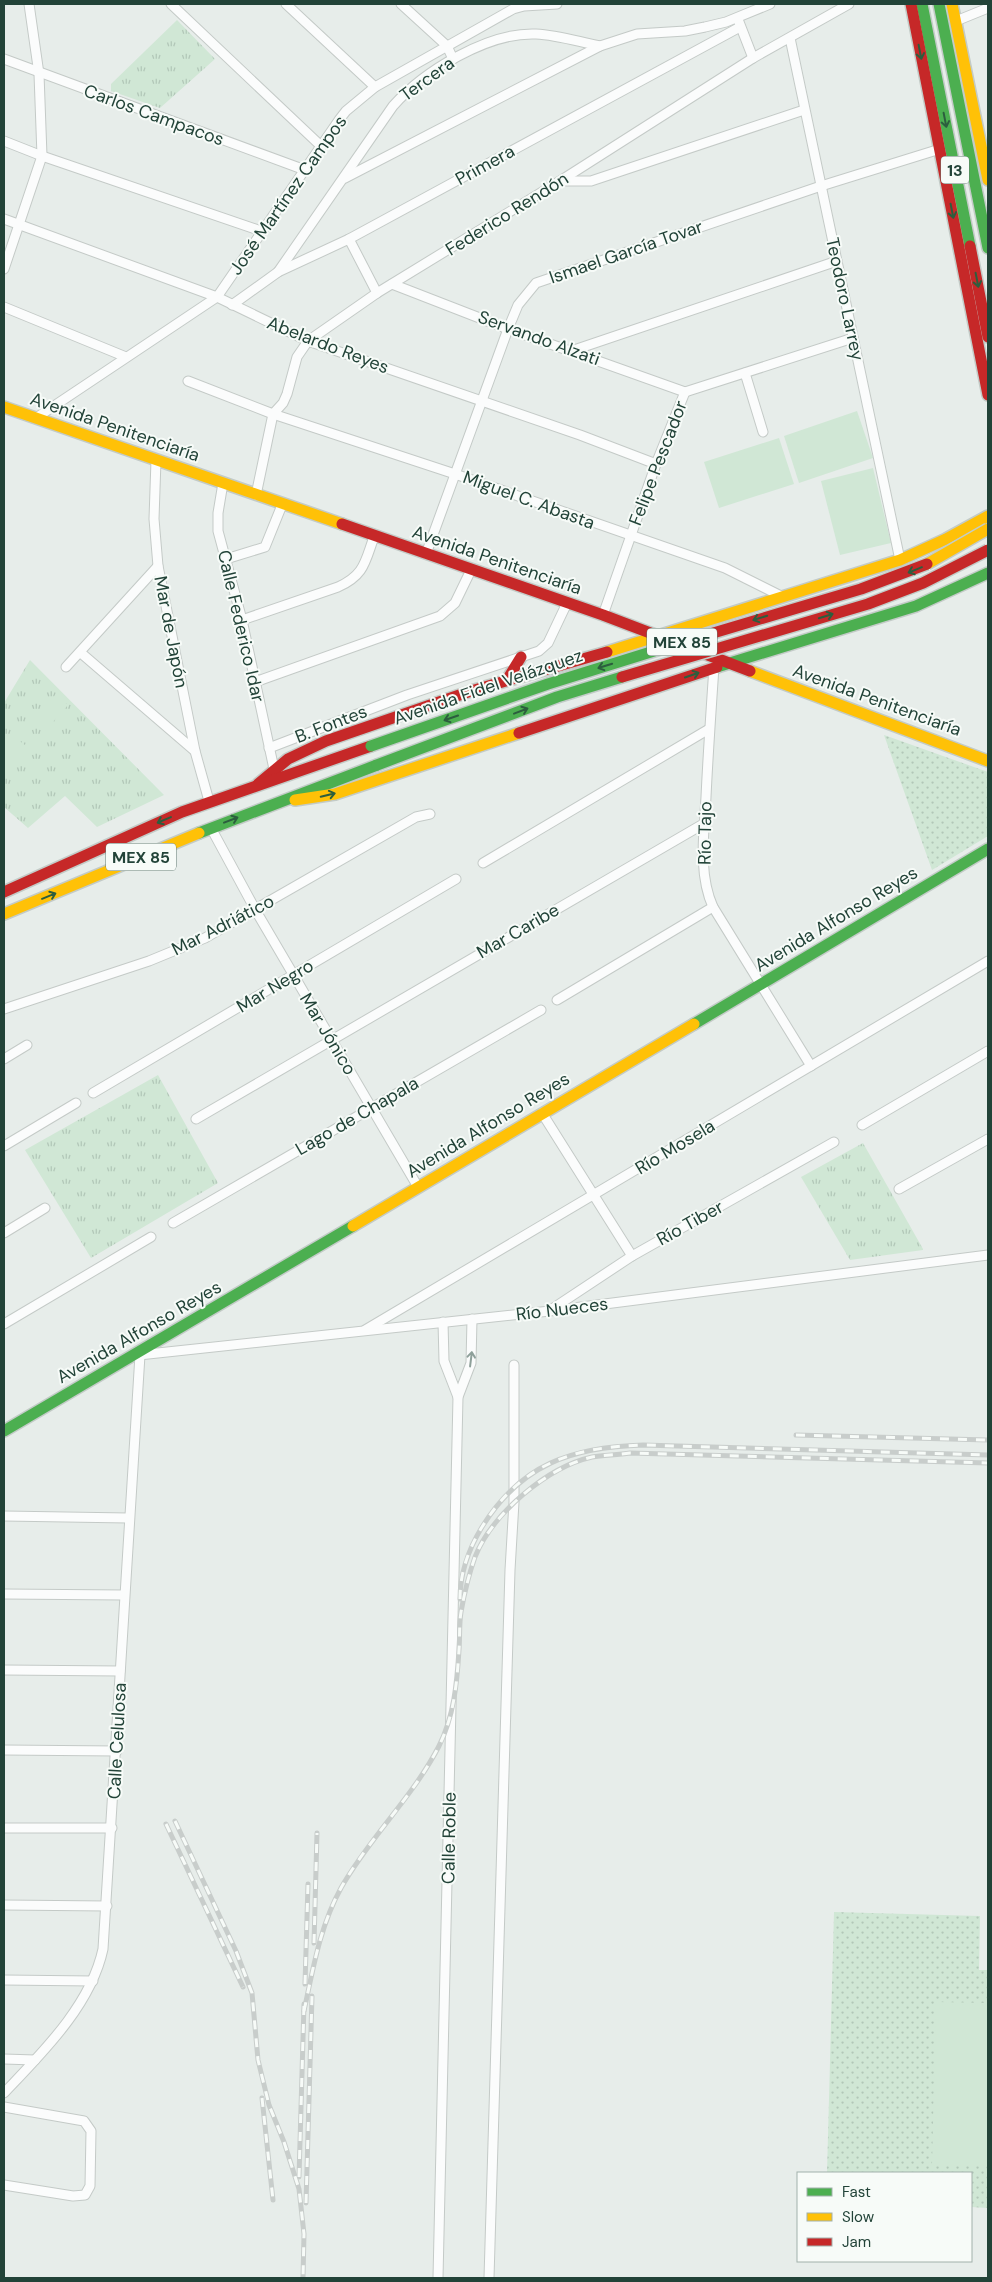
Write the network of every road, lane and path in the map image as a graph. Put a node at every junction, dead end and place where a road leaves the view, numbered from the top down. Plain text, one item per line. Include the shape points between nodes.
1 (30, 4) edge
2 (171, 4) edge
3 (286, 4) edge
4 (401, 4) edge
5 (558, 4) edge
6 (770, 4) edge
7 (849, 4) edge
8 (910, 4) edge
9 (922, 4) edge
10 (939, 4) edge
11 (952, 4) edge
12 (511, 6) edge
13 (988, 8) edge
14 (738, 16) junction
15 (956, 21) junction
16 (740, 26) junction
17 (790, 38) junction
18 (446, 46) junction
19 (600, 46) junction
20 (753, 58) junction
21 (4, 59) edge
22 (453, 59) junction
23 (40, 74) junction
24 (375, 88) junction
25 (804, 110) junction
26 (4, 140) edge
27 (321, 146) junction
28 (940, 149) junction
29 (42, 156) junction
30 (305, 170) junction
31 (345, 178) junction
32 (988, 180) edge
33 (560, 181) junction
34 (821, 186) junction
35 (4, 219) edge
36 (19, 225) junction
37 (261, 231) junction
38 (349, 239) junction
39 (988, 248) edge
40 (837, 261) junction
41 (4, 269) edge
42 (278, 272) junction
43 (392, 284) junction
44 (377, 293) junction
45 (217, 297) junction
46 (232, 305) junction
47 (4, 307) edge
48 (508, 328) junction
49 (988, 337) edge
50 (853, 338) junction
51 (308, 340) junction
52 (574, 350) junction
53 (126, 357) junction
54 (745, 373) junction
55 (188, 382) dead end
56 (685, 392) junction
57 (988, 395) edge
58 (483, 401) junction
59 (4, 407) edge
60 (273, 414) junction
61 (36, 418) junction
62 (763, 432) dead end
63 (156, 460) junction
64 (656, 464) junction
65 (455, 474) junction
66 (223, 483) junction
67 (256, 495) junction
68 (282, 505) junction
69 (988, 516) edge
70 (988, 530) edge
71 (630, 536) junction
72 (374, 537) junction
73 (931, 545) junction
74 (988, 550) edge
75 (426, 554) junction
76 (226, 560) junction
77 (900, 560) junction
78 (158, 566) junction
79 (471, 570) junction
80 (988, 572) edge
81 (939, 595) junction
82 (781, 596) junction
83 (567, 603) junction
84 (603, 615) junction
85 (721, 617) junction
86 (242, 620) junction
87 (658, 637) junction
88 (627, 644) junction
89 (80, 653) junction
90 (521, 657) junction
91 (745, 660) junction
92 (729, 664) junction
93 (66, 667) dead end
94 (714, 667) junction
95 (507, 680) junction
96 (255, 682) junction
97 (657, 687) junction
98 (709, 729) junction
99 (269, 748) junction
100 (195, 751) junction
101 (988, 759) edge
102 (274, 769) junction
103 (258, 784) junction
104 (280, 801) junction
105 (209, 802) junction
106 (430, 814) dead end
107 (705, 823) junction
108 (211, 828) junction
109 (988, 849) edge
110 (483, 863) dead end
111 (456, 879) dead end
112 (4, 892) edge
113 (713, 907) junction
114 (256, 911) junction
115 (4, 914) edge
116 (988, 961) edge
117 (293, 975) junction
118 (760, 984) junction
119 (557, 1000) dead end
120 (4, 1010) edge
121 (541, 1010) dead end
122 (332, 1040) junction
123 (27, 1045) dead end
124 (988, 1051) edge
125 (4, 1059) edge
126 (811, 1066) junction
127 (93, 1093) dead end
128 (76, 1103) dead end
129 (372, 1108) junction
130 (542, 1113) junction
131 (196, 1119) dead end
132 (862, 1125) dead end
133 (988, 1139) edge
134 (834, 1142) dead end
135 (4, 1146) edge
136 (418, 1187) junction
137 (900, 1189) dead end
138 (593, 1195) junction
139 (45, 1208) dead end
140 (173, 1224) dead end
141 (4, 1234) edge
142 (151, 1237) dead end
143 (632, 1256) junction
144 (988, 1256) edge
145 (550, 1311) junction
146 (472, 1318) junction
147 (443, 1322) junction
148 (4, 1324) edge
149 (361, 1332) junction
150 (137, 1356) junction
151 (514, 1365) dead end
152 (458, 1397) junction
153 (4, 1431) edge
154 (4, 1516) edge
155 (128, 1518) junction
156 (4, 1594) edge
157 (124, 1595) junction
158 (4, 1670) edge
159 (120, 1672) junction
160 (4, 1750) edge
161 (117, 1751) junction
162 (4, 1828) edge
163 (112, 1828) junction
164 (4, 1904) edge
165 (107, 1906) junction
166 (4, 1980) edge
167 (93, 1981) junction
168 (4, 2059) edge
169 (35, 2060) junction
170 (4, 2093) edge
171 (4, 2107) edge
172 (4, 2185) edge
173 (438, 2278) edge
174 (488, 2278) edge

1 - 23 street
2 - 27 street
3 - 24 street
4 - 18 street
5 - 12 street, José Martínez Campos
6 - 14 street
7 - 17 street, Federico Rendón
8 -> 28 main road
9 -> 49 main road, 13
10 - 39 main road, 13
11 - 15 main road
12 - 18 street, José Martínez Campos
13 - 15 street
14 - 16 street
14 - 19 street via 726,22 685,31 636,34
15 - 32 main road
16 - 20 street
16 - 38 street, Primera
17 - 20 street, Federico Rendón
17 - 25 street, Teodoro Larrey
18 - 22 street
18 - 24 street, José Martínez Campos
19 - 22 street, Tercera via 534,34 494,41
19 - 31 street
20 - 33 street, Federico Rendón
21 - 23 street, Carlos Campacos
22 - 31 street, Tercera via 403,94
23 - 29 street
23 - 30 street, Carlos Campacos
24 - 27 street, José Martínez Campos via 346,111
25 - 33 street via 591,181
25 - 34 street, Teodoro Larrey
26 - 29 street
27 - 30 street, José Martínez Campos
28 - 34 street, Ismael García Tovar
28 -> 57 main road
29 - 36 street
29 - 37 street
30 - 37 street, José Martínez Campos
31 - 42 street, Tercera
33 - 43 street, Federico Rendón
34 - 40 street, Teodoro Larrey
34 - 48 street, Ismael García Tovar via 536,283 518,305
35 - 36 street, Abelardo Reyes
36 - 41 street
36 - 45 street, Abelardo Reyes
37 - 45 street, José Martínez Campos
38 - 42 street, Primera
38 - 44 street
40 - 50 street, Teodoro Larrey
40 - 52 street
42 - 46 street, Primera
43 - 44 street, Federico Rendón
43 - 48 street, Servando Alzati
44 - 51 street, Federico Rendón
45 - 46 street, Abelardo Reyes
45 - 53 street, José Martínez Campos
46 - 51 street, Abelardo Reyes
47 - 53 street
48 - 52 street, Servando Alzati
48 - 58 street, Ismael García Tovar
50 - 54 street, Felipe Pescador
50 - 77 street, Teodoro Larrey
51 - 58 street, Abelardo Reyes
51 - 60 street, Federico Rendón via 297,357 288,394
52 - 56 street, Servando Alzati
53 - 61 street, José Martínez Campos
54 - 56 street, Felipe Pescador
54 - 62 street
55 - 60 street, Miguel C. Abasta
56 - 64 street, Felipe Pescador
58 - 64 street, Abelardo Reyes
58 - 65 street, Ismael García Tovar
59 - 61 main road, Avenida Penitenciaría
60 - 65 street, Miguel C. Abasta
60 - 67 street, Federico Rendón
61 - 63 main road, Avenida Penitenciaría
63 - 66 main road, Avenida Penitenciaría
63 - 78 street, Mar de Japón via 154,519
64 - 71 street, Felipe Pescador
65 - 71 street, Miguel C. Abasta
65 - 75 street, Ismael García Tovar
66 - 67 main road, Avenida Penitenciaría
66 - 76 street, Calle Federico Idar via 218,521
67 - 68 main road, Avenida Penitenciaría
68 - 72 main road, Avenida Penitenciaría
68 - 76 street via 265,547
69 - 73 main road
70 -> 103 main road, Avenida Fidel Velázquez / MEX 85, bridge via 920,568 869,586 548,684
71 - 82 street, Miguel C. Abasta via 725,568
71 - 84 street, Felipe Pescador
72 - 75 main road, Avenida Penitenciaría
72 - 86 street via 360,572 352,580
73 - 77 main road
73 - 81 main road via 942,551 951,567 948,586
104 -> 74 main road, Avenida Fidel Velázquez / MEX 85, bridge via 557,697 868,604 923,583
75 - 79 main road, Avenida Penitenciaría
76 - 86 street, Calle Federico Idar
77 - 82 main road
78 - 89 street
78 - 100 street, Mar de Japón
79 - 83 main road, Avenida Penitenciaría
79 - 96 street via 455,603 440,616
80 - 81 main road
81 - 91 main road via 916,606
82 - 85 main road
83 - 84 main road, Avenida Penitenciaría
83 - 90 street, B. Fontes via 546,646 539,652
84 - 87 main road, Avenida Penitenciaría
85 - 87 main road
85 - 91 main road via 718,631 722,646 733,656
86 - 96 street, Calle Federico Idar
87 - 88 main road
87 - 92 main road, Avenida Penitenciaría
88 - 95 main road
88 - 97 main road via 648,650 657,660 661,674
89 - 93 street
89 - 100 street
90 - 95 main road
90 - 99 street, B. Fontes via 407,695
91 - 92 main road
92 - 94 main road
92 - 101 main road, Avenida Penitenciaría
97 -> 94 main road
94 - 98 street, Río Tajo
95 - 102 main road via 326,741
96 - 99 street, Calle Federico Idar
104 -> 97 main road via 336,794
98 - 107 street, Río Tajo
98 - 110 street
99 - 102 street, Calle Federico Idar
100 - 105 street, Mar de Japón
102 - 103 main road
103 - 105 main road, Avenida Fidel Velázquez / MEX 85
108 -> 104 main road, Avenida Fidel Velázquez / MEX 85
105 -> 112 main road, Avenida Fidel Velázquez / MEX 85
106 - 114 street, Mar Adriático via 416,817
107 - 113 street, Río Tajo via 705,885
107 - 122 street, Mar Caribe
108 - 114 street, Mar Jónico
115 -> 108 main road, Avenida Fidel Velázquez / MEX 85
109 - 118 main road, Avenida Alfonso Reyes
111 - 117 street, Mar Negro
113 - 118 street, Río Tajo
113 - 119 street
114 - 117 street, Mar Jónico
114 - 120 street, Mar Adriático via 176,951
116 - 126 street, Río Mosela
117 - 122 street, Mar Jónico
117 - 127 street, Mar Negro
118 - 126 street, Río Tajo
118 - 130 main road, Avenida Alfonso Reyes
121 - 129 street, Lago de Chapala
122 - 129 street, Mar Jónico
122 - 131 street, Mar Caribe
123 - 125 street
124 - 132 street
126 - 138 street, Río Mosela
128 - 135 street
129 - 136 street, Mar Jónico
129 - 140 street, Lago de Chapala
130 - 136 main road, Avenida Alfonso Reyes
130 - 138 street
133 - 137 street
134 - 143 street, Río Tiber
136 - 150 main road, Avenida Alfonso Reyes
138 - 143 street
138 - 149 street, Río Mosela
139 - 141 street
142 - 148 street
143 - 145 street, Río Tiber
144 - 145 street, Río Nueces
145 - 146 street, Río Nueces
146 - 147 street, Río Nueces
152 -> 146 street, Calle Roble via 471,1363
147 - 149 street, Río Nueces
147 - 152 street, Calle Roble via 444,1361
149 - 150 street, Río Nueces
150 - 153 main road, Avenida Alfonso Reyes
150 - 155 street, Calle Celulosa
151 - 174 street via 514,1502
152 - 173 street, Calle Roble
154 - 155 street
155 - 157 street, Calle Celulosa
156 - 157 street
157 - 159 street, Calle Celulosa
158 - 159 street
159 - 161 street, Calle Celulosa
160 - 161 street
161 - 163 street, Calle Celulosa
162 - 163 street
163 - 165 street, Calle Celulosa
164 - 165 street
165 - 167 street, Calle Celulosa via 103,1950
166 - 167 street
167 - 169 street, Calle Celulosa via 72,2015
168 - 169 street
169 - 170 street, Calle Celulosa
171 - 172 street via 87,2123 90,2131 90,2186 85,2195 73,2196

